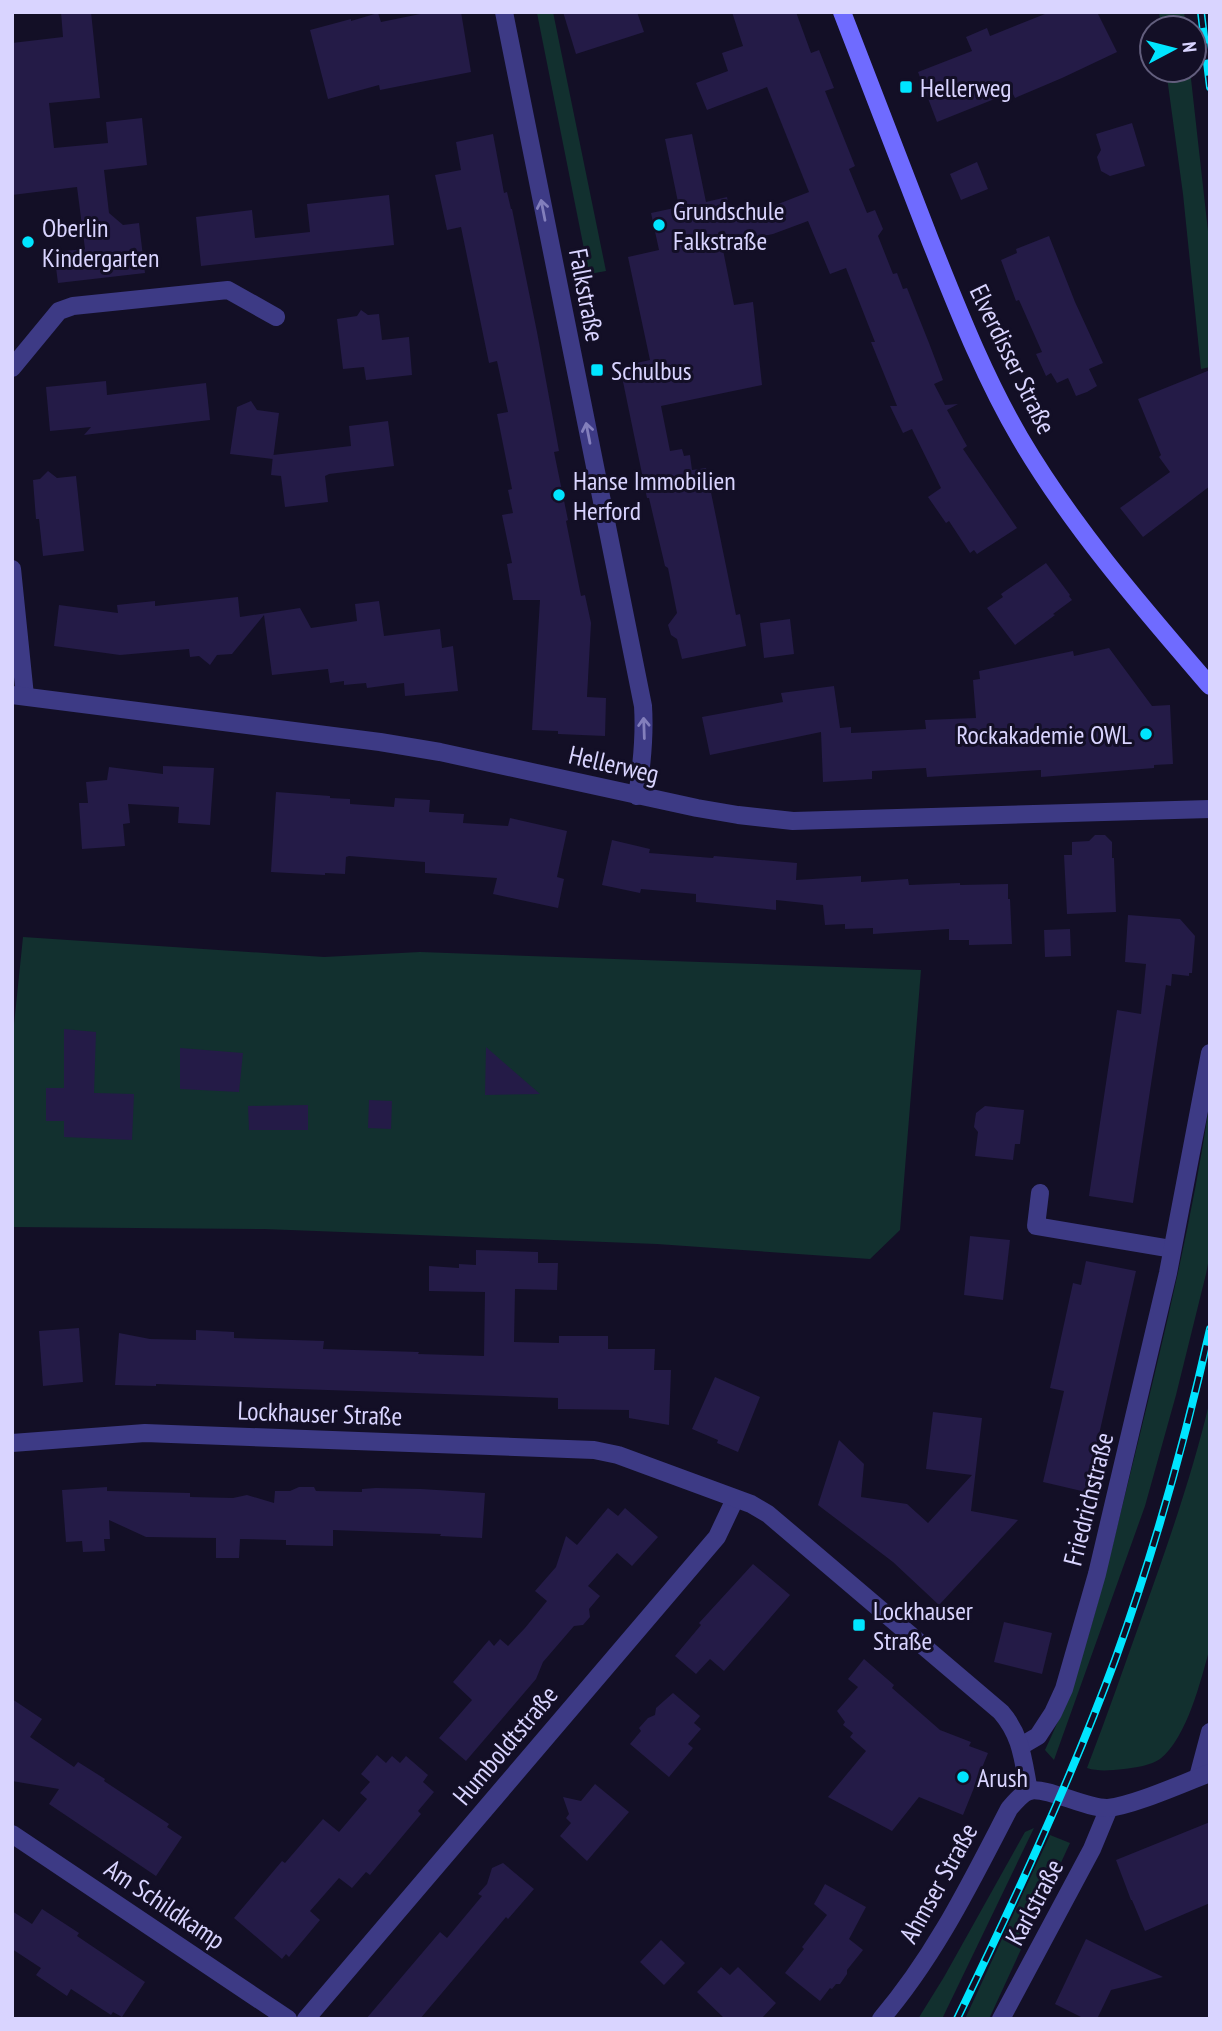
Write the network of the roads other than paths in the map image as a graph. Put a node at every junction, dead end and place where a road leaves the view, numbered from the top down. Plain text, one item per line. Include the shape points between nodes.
1 (504, 12) edge
2 (842, 12) edge
3 (276, 317) dead end
4 (12, 368) edge
5 (12, 569) edge
6 (1210, 686) edge
7 (19, 695) edge
8 (637, 796) junction
9 (1210, 809) edge
10 (1210, 1054) edge
11 (1040, 1193) dead end
12 (1172, 1249) junction
13 (12, 1443) edge
14 (735, 1499) junction
15 (1210, 1732) edge
16 (1021, 1746) junction
17 (1204, 1775) edge
18 (1029, 1791) junction
19 (1109, 1808) junction
20 (12, 1834) edge
21 (288, 2019) edge
22 (306, 2019) edge
23 (881, 2019) edge
24 (1001, 2019) edge

8 -> 1 street, Falkstraße via 645,733 643,706
2 - 6 main road, Elverdisser Straße via 964,324 1020,438 1116,577
3 - 4 street via 228,290 73,306 59,311
5 - 7 street
7 - 8 street, Hellerweg via 392,744
8 - 9 street, Hellerweg via 793,821
10 - 12 street, Friedrichstraße
11 - 12 street via 1036,1226
12 - 16 street, Friedrichstraße via 1133,1427 1065,1689 1038,1735
13 - 14 street, Lockhauser Straße via 145,1433 594,1451 618,1455
14 - 16 street, Lockhauser Straße via 768,1514 1001,1712
14 - 22 street, Humboldtstraße via 717,1536
15 - 17 street
16 - 18 street, Lockhauser Straße
17 - 19 street
18 - 19 street
18 - 23 street, Ahmser Straße via 1009,1809 934,1949
19 - 24 street, Karlstraße via 1092,1849
20 - 21 street, Am Schildkamp

